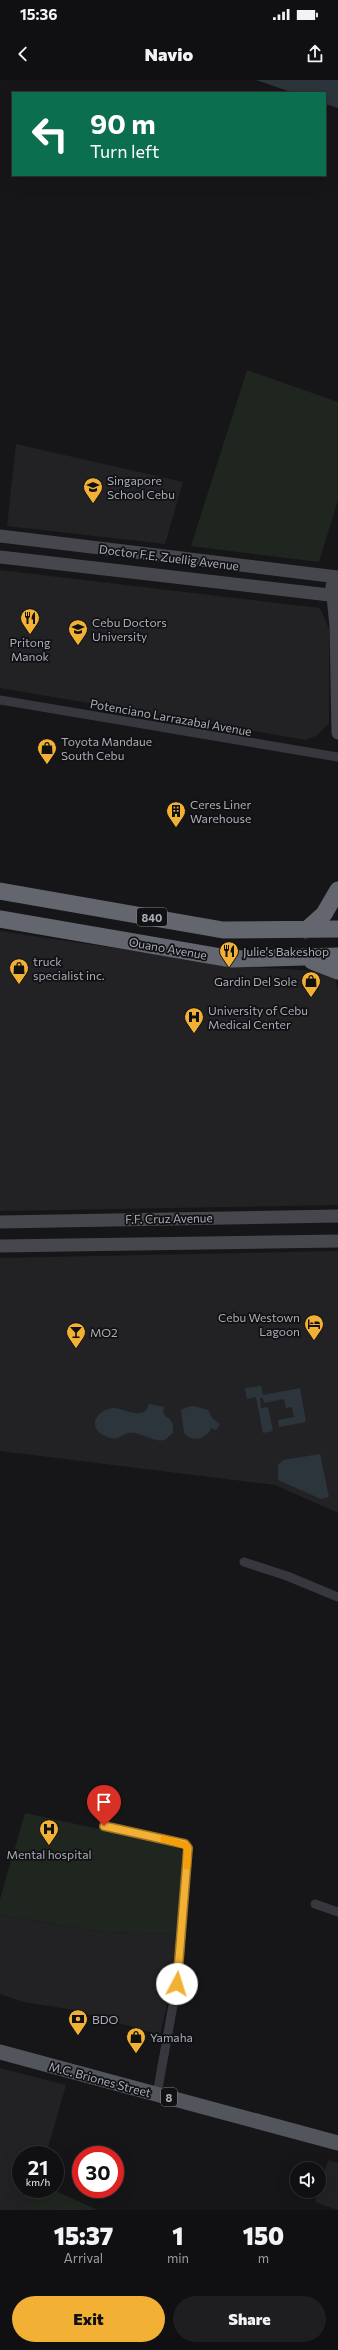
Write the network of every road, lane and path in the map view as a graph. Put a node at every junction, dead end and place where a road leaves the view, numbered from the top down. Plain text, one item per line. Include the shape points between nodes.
1 (0, 536) edge
2 (0, 557) edge
3 (335, 577) edge
4 (335, 595) edge
5 (0, 700) edge
6 (338, 733) edge
7 (338, 757) edge
8 (338, 890) edge
9 (0, 891) edge
10 (0, 918) edge
11 (338, 929) edge
12 (306, 930) junction
13 (338, 956) edge
14 (292, 957) junction
15 (338, 971) edge
16 (338, 1216) edge
17 (0, 1222) edge
18 (338, 1241) edge
19 (0, 1246) edge
20 (244, 1562) dead end
21 (338, 1596) edge
22 (104, 1826) dead end
23 (315, 1904) dead end
24 (338, 1912) edge
25 (0, 2052) edge
26 (158, 2094) junction
27 (338, 2143) edge

1 - 3 street, Doctor F.E. Zuellig Avenue
2 - 4 street, Doctor F.E. Zuellig Avenue
3 - 4 street
4 - 6 street
5 - 7 street, Potenciano Larrazabal Avenue
8 - 12 highway via 328,909
9 - 12 highway, 840 via 223,930
10 - 14 highway, Ouano Avenue / 840 via 232,959
11 - 12 highway, 840
13 - 14 highway, Ouano Avenue / 840
14 - 15 highway via 321,963
16 - 17 street, F.F. Cruz Avenue
18 - 19 street, F.F. Cruz Avenue
20 - 21 street
22 - 26 street via 185,1844 188,1848 177,1984
23 - 24 street
25 - 26 main road, M.C. Briones Street / 8
26 - 27 main road, M.C. Briones Street / 8

